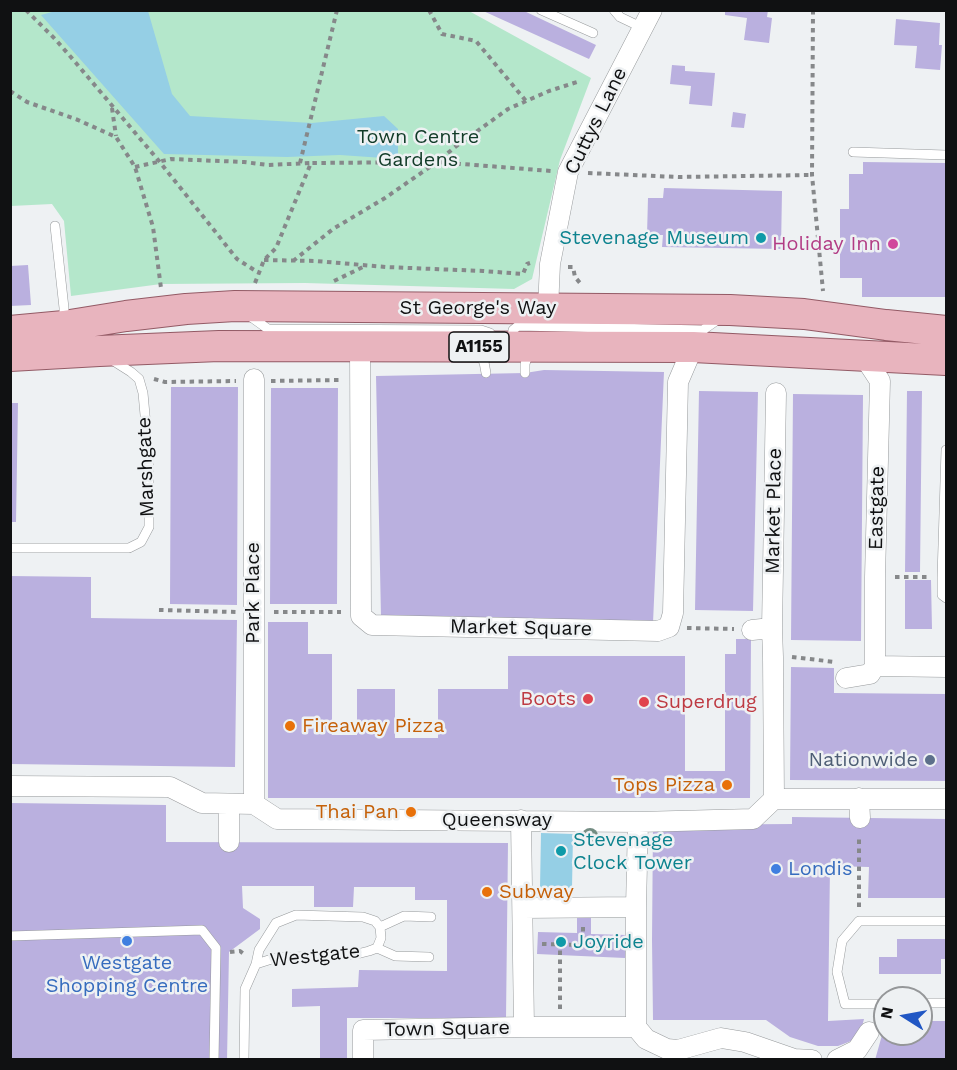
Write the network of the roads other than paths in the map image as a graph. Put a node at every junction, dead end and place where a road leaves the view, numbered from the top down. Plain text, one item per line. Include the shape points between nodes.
1 (541, 10) edge
2 (614, 10) edge
3 (652, 10) edge
4 (643, 28) junction
5 (593, 33) dead end
6 (853, 152) dead end
7 (946, 155) edge
8 (55, 226) dead end
9 (244, 296) junction
10 (548, 309) junction
11 (730, 310) junction
12 (64, 326) junction
13 (10, 331) edge
14 (946, 331) edge
15 (512, 338) dead end
16 (481, 343) junction
17 (360, 347) junction
18 (542, 347) junction
19 (693, 347) junction
20 (99, 351) junction
21 (863, 355) junction
22 (10, 357) edge
23 (946, 360) edge
24 (486, 373) dead end
25 (525, 373) dead end
26 (254, 381) road end
27 (776, 393) dead end
28 (946, 450) edge
29 (10, 548) edge
30 (946, 598) edge
31 (772, 628) junction
32 (752, 630) road end
33 (875, 666) junction
34 (946, 667) edge
35 (846, 678) dead end
36 (10, 786) edge
37 (774, 799) junction
38 (946, 799) edge
39 (229, 804) junction
40 (254, 804) junction
41 (521, 820) junction
42 (638, 822) junction
43 (229, 842) dead end
44 (636, 907) junction
45 (523, 908) junction
46 (431, 917) dead end
47 (946, 921) edge
48 (380, 927) junction
49 (10, 936) edge
50 (377, 948) junction
51 (429, 957) dead end
52 (256, 964) junction
53 (873, 1004) edge
54 (524, 1027) junction
55 (636, 1027) junction
56 (869, 1032) dead end
57 (668, 1054) edge
58 (214, 1059) edge
59 (244, 1059) edge
60 (363, 1059) edge
61 (812, 1059) edge
62 (837, 1059) edge

1 - 5 lane
2 - 4 lane
3 - 4 street, Cuttys Lane
4 - 10 street, Cuttys Lane via 568,172 550,264
6 - 7 lane
8 - 12 lane
9 - 10 main road, St George's Way / A1155
9 - 12 main road, St George's Way / A1155 via 186,309
9 - 16 lane via 268,329 490,333
10 - 11 main road, St George's Way / A1155
11 - 14 main road, St George's Way / A1155 via 804,314
11 - 15 lane via 703,330 518,326
12 - 13 main road, St George's Way / A1155
16 - 17 main road, St George's Way / A1155
16 - 18 main road, St George's Way / A1155
16 - 24 lane via 479,355
17 - 19 street, Market Square via 361,616 372,625 658,632 669,627 673,613 678,382
17 - 20 main road, St George's Way / A1155 via 219,346
18 - 19 main road, St George's Way / A1155
18 - 25 lane via 528,354
19 - 21 main road, St George's Way / A1155
20 - 22 main road, St George's Way / A1155
20 - 29 lane, Marshgate via 139,379 143,393 149,459 149,526 141,542 129,548
21 - 23 main road, St George's Way / A1155
21 - 33 street, Eastgate via 880,381
26 - 40 street, Park Place
27 - 31 street, Market Place
28 - 30 lane via 942,577 942,595
31 - 32 street
31 - 37 street, Market Place via 782,657
33 - 34 street
33 - 35 street via 870,674
36 - 39 street via 170,787 202,803
37 - 38 street via 860,808
37 - 42 street, Queensway via 753,819
39 - 40 street
39 - 43 street
40 - 41 street, Queensway via 277,819
41 - 42 street, Queensway
41 - 45 street, Town Square
42 - 44 street
44 - 45 street
44 - 55 street
45 - 54 street, Town Square
46 - 48 lane via 404,916
47 - 53 lane via 859,921 842,941 837,972 845,1004
48 - 50 lane, Westgate
48 - 52 lane, Westgate via 363,917 296,915 276,922 259,950
49 - 58 lane via 202,930 216,948
50 - 51 lane via 395,956
50 - 52 lane, Westgate via 357,954 275,958
52 - 59 lane, Westgate via 245,989
54 - 55 street, Town Square
54 - 60 street, Town Square via 363,1030
55 - 57 street
56 - 62 street via 857,1050
57 - 61 street via 721,1038 794,1059

